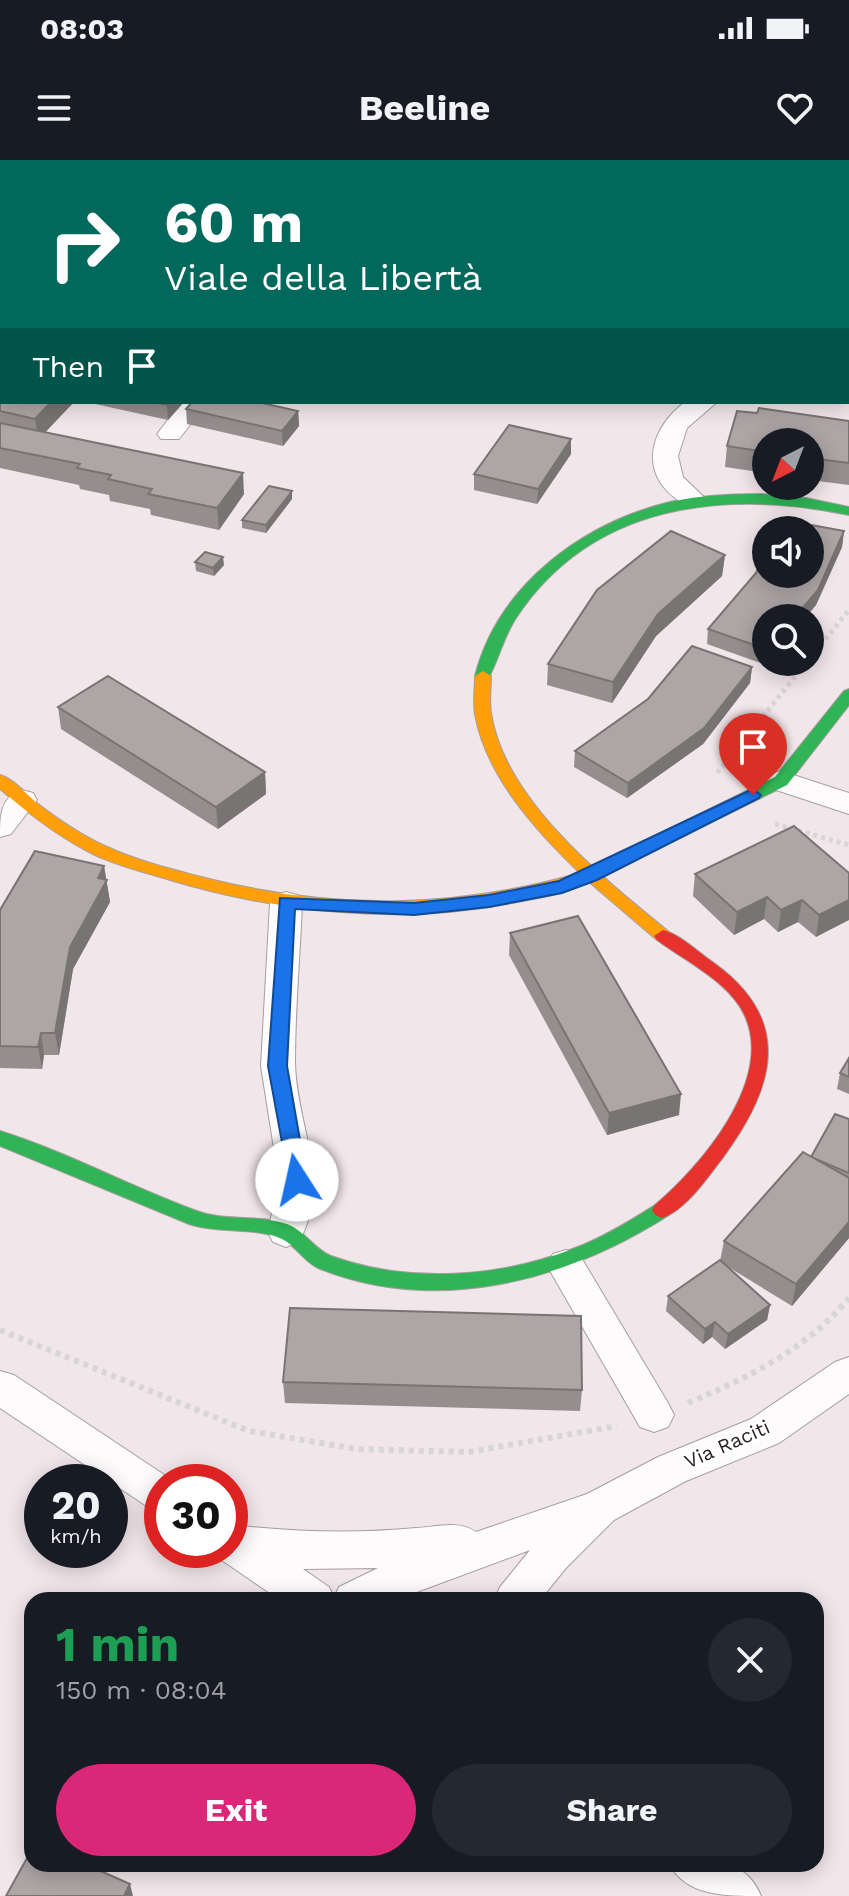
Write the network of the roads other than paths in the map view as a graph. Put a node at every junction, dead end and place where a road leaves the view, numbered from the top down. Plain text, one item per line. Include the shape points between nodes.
1 (193, 404) edge
2 (698, 404) edge
3 (170, 434) dead end
4 (694, 500) junction
5 (849, 511) edge
6 (849, 694) edge
7 (781, 781) junction
8 (11, 790) edge
9 (849, 804) edge
10 (0, 827) edge
11 (591, 876) junction
12 (286, 903) junction
13 (0, 1138) edge
14 (286, 1232) junction
15 (566, 1265) junction
16 (849, 1373) edge
17 (0, 1387) edge
18 (654, 1415) road end
19 (144, 1483) edge
20 (600, 1507) junction
21 (513, 1538) junction
22 (248, 1545) edge
23 (248, 1555) edge
24 (302, 1592) edge
25 (370, 1592) edge
26 (521, 1592) edge
27 (704, 1872) edge
28 (738, 1896) edge

1 - 3 street
2 - 4 street via 672,428 664,451 671,481
4 - 5 street via 778,497
4 - 11 street via 598,532 548,569 527,590 495,639 481,688 489,734 510,784
6 - 7 street
7 - 9 street
7 - 11 street
8 - 10 street
8 - 12 street via 59,827 122,859
11 - 12 street via 489,901 414,909
11 - 15 street via 739,994 758,1022 762,1044 755,1077 733,1124 691,1187 639,1227
12 - 14 street via 278,1066 297,1180
13 - 14 street via 208,1224
14 - 15 street via 317,1259 434,1283 510,1279
15 - 18 street
16 - 20 street, Via Raciti via 765,1431 672,1469
17 - 19 street
20 - 21 street, Via Raciti
20 - 26 street, Via Raciti
21 - 22 street via 390,1549 301,1551
21 - 25 street, Via Raciti
23 - 24 street
27 - 28 street

